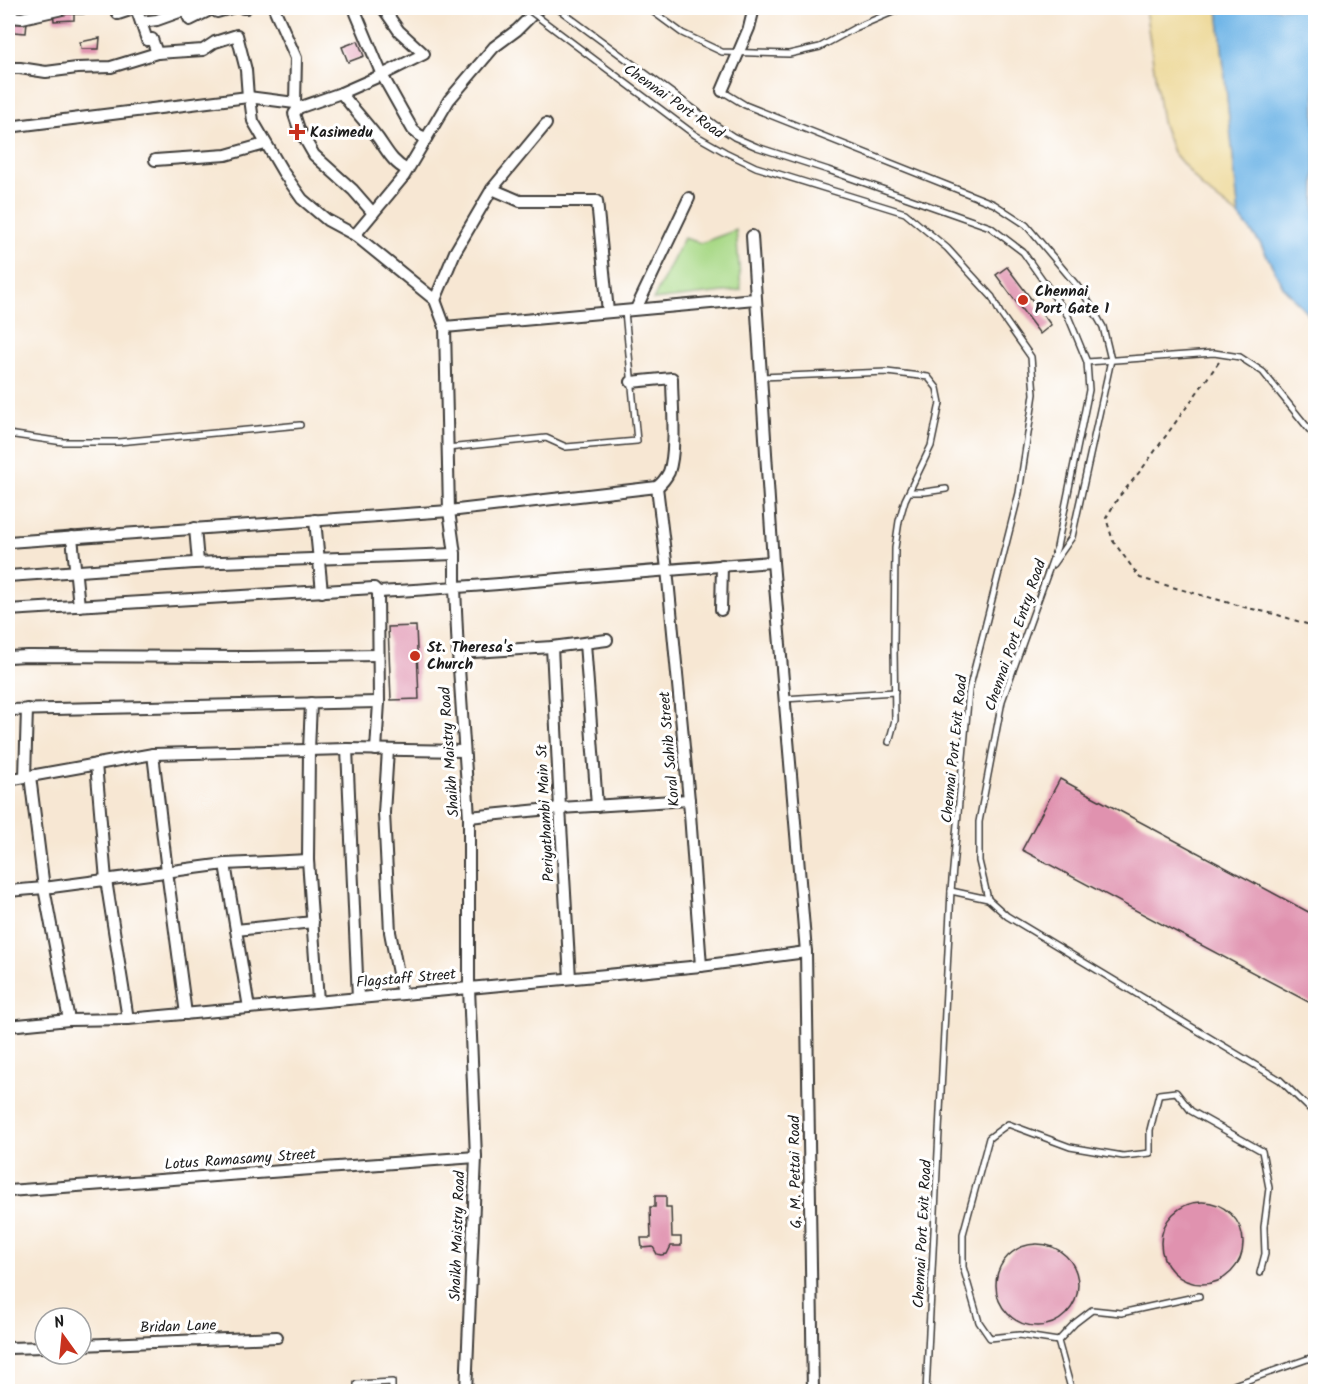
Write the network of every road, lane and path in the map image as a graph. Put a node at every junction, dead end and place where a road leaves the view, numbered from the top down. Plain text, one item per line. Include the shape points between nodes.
1 (68, 8) edge
2 (82, 8) edge
3 (115, 8) edge
4 (136, 8) edge
5 (231, 8) edge
6 (274, 8) edge
7 (383, 8) edge
8 (525, 8) edge
9 (556, 8) edge
10 (648, 8) edge
11 (754, 8) edge
12 (902, 8) edge
13 (538, 12) edge
14 (356, 13) dead end
15 (8, 17) edge
16 (141, 22) junction
17 (158, 53) junction
18 (738, 53) junction
19 (8, 69) edge
20 (382, 75) junction
21 (722, 91) joint
22 (341, 93) junction
23 (249, 97) junction
24 (297, 106) junction
25 (546, 124) dead end
26 (8, 128) edge
27 (426, 138) junction
28 (266, 144) junction
29 (155, 160) dead end
30 (407, 170) junction
31 (828, 170) joint
32 (823, 187) joint
33 (492, 189) junction
34 (689, 198) dead end
35 (373, 213) junction
36 (355, 235) junction
37 (752, 236) dead end
38 (755, 299) junction
39 (435, 300) junction
40 (630, 310) junction
41 (608, 312) junction
42 (445, 327) junction
43 (1224, 354) junction
44 (1111, 360) junction
45 (1087, 362) junction
46 (761, 377) junction
47 (631, 382) junction
48 (300, 425) dead end
49 (8, 434) edge
50 (1316, 438) edge
51 (447, 448) junction
52 (657, 487) junction
53 (945, 489) dead end
54 (910, 492) junction
55 (448, 511) junction
56 (315, 520) junction
57 (195, 528) junction
58 (72, 537) junction
59 (8, 542) edge
60 (455, 554) junction
61 (319, 558) junction
62 (198, 562) junction
63 (772, 562) junction
64 (722, 565) junction
65 (667, 569) junction
66 (1049, 570) junction
67 (75, 571) junction
68 (8, 576) edge
69 (455, 588) junction
70 (322, 592) junction
71 (378, 592) junction
72 (79, 606) junction
73 (8, 610) edge
74 (721, 610) dead end
75 (1316, 627) edge
76 (607, 640) dead end
77 (585, 643) junction
78 (552, 647) junction
79 (458, 653) junction
80 (378, 655) junction
81 (8, 657) edge
82 (895, 692) junction
83 (784, 699) junction
84 (379, 702) junction
85 (311, 703) junction
86 (8, 710) edge
87 (27, 710) junction
88 (889, 742) dead end
89 (347, 749) junction
90 (309, 750) junction
91 (376, 750) junction
92 (388, 750) junction
93 (464, 751) junction
94 (153, 754) junction
95 (96, 764) junction
96 (28, 776) junction
97 (8, 780) edge
98 (689, 800) junction
99 (597, 806) junction
100 (560, 808) junction
101 (469, 817) junction
102 (308, 860) junction
103 (225, 864) junction
104 (167, 872) junction
105 (106, 880) junction
106 (44, 888) junction
107 (8, 891) edge
108 (951, 891) junction
109 (988, 899) junction
110 (313, 922) junction
111 (236, 930) junction
112 (806, 952) junction
113 (701, 966) junction
114 (570, 978) junction
115 (469, 988) junction
116 (402, 994) junction
117 (358, 998) junction
118 (318, 1001) junction
119 (249, 1008) junction
120 (186, 1014) junction
121 (128, 1019) junction
122 (69, 1020) junction
123 (8, 1026) edge
124 (1316, 1117) edge
125 (476, 1157) junction
126 (8, 1191) edge
127 (1260, 1273) dead end
128 (1199, 1296) dead end
129 (277, 1337) dead end
130 (1058, 1341) junction
131 (93, 1345) edge
132 (33, 1347) edge
133 (8, 1348) edge
134 (1316, 1356) edge
135 (357, 1392) edge
136 (392, 1392) edge
137 (466, 1392) edge
138 (813, 1392) edge
139 (926, 1392) edge
140 (1072, 1392) edge
141 (1214, 1392) edge

1 - 2 street
1 - 15 street via 22,18
3 - 4 street via 118,14
4 - 16 street
5 - 16 street via 217,12 214,9 190,20 185,10
6 - 24 street via 296,58
7 - 20 street via 399,31 424,54
8 - 13 lane, Chennai Port Road, bridge
9 - 31 lane, Chennai Port Road via 734,137
10 - 18 lane via 682,33 722,52
11 - 18 street
12 - 18 lane via 820,47 789,54
13 - 27 street via 494,47 448,100
13 - 32 lane, Chennai Port Road via 695,135 756,167
14 - 20 street
16 - 17 street via 147,40 152,39
17 - 19 street via 111,67 46,72
17 - 23 street via 203,50 237,35
18 - 21 street
20 - 22 street
20 - 27 street via 413,130
21 - 44 lane via 745,105 994,204 1026,225 1084,294 1102,327
22 - 24 street
22 - 30 street via 393,160
23 - 24 street
23 - 26 street
23 - 28 street via 253,121
24 - 35 street via 294,114 299,129 314,155
25 - 33 street
27 - 30 street
28 - 29 street via 226,154
28 - 36 street via 302,199 327,220
30 - 35 street
31 - 45 lane, Chennai Port Entry Road via 990,227 1023,252 1068,316
32 - 108 lane, Chennai Port Exit Road via 905,213 947,248 992,297 1031,357 1034,394 1019,493 969,690
33 - 39 street via 455,252
33 - 41 street via 520,201 597,201
34 - 40 street
35 - 36 street
36 - 39 street
37 - 38 street, G. M. Pettai Road
38 - 40 street
38 - 46 street, G. M. Pettai Road
39 - 42 street, Shaikh Maistry Road
40 - 41 street
40 - 47 lane
41 - 42 street
42 - 51 street, Shaikh Maistry Road
43 - 44 lane
43 - 50 lane via 1240,357 1263,372
43 - 75 path via 1106,518 1113,541 1140,578
44 - 45 lane
44 - 66 lane via 1072,537
45 - 66 lane, Chennai Port Entry Road via 1089,390
46 - 54 lane via 886,372 928,377 937,388 940,403 931,446
46 - 63 street, G. M. Pettai Road
47 - 51 lane via 637,441 566,447 546,438
47 - 52 street via 672,378 673,455 665,480
48 - 49 lane via 118,442 63,442
51 - 55 street, Shaikh Maistry Road
52 - 55 street
52 - 65 street, Koral Sahib Street
53 - 54 lane
54 - 82 lane via 899,521 895,548
55 - 56 street
55 - 60 street, Shaikh Maistry Road
56 - 57 street
56 - 61 street
57 - 58 street
57 - 62 street
58 - 59 street
58 - 67 street
60 - 61 street
60 - 69 street, Shaikh Maistry Road
61 - 62 street
61 - 70 street
62 - 67 street
63 - 64 street
63 - 83 street, G. M. Pettai Road
64 - 65 street
64 - 74 street
65 - 69 street
65 - 98 street, Koral Sahib Street
66 - 109 lane, Chennai Port Entry Road via 1002,701 979,822 979,861
67 - 68 street
67 - 72 street
69 - 71 street
69 - 79 street, Shaikh Maistry Road
70 - 71 street via 374,588
70 - 72 street
71 - 80 street
72 - 73 street
76 - 77 street
77 - 78 street
77 - 99 street
78 - 79 street
78 - 100 street, Periyathambi Main St
79 - 93 street, Shaikh Maistry Road
80 - 81 street
80 - 84 street
82 - 83 lane
82 - 88 lane via 895,720
83 - 112 street, G. M. Pettai Road
84 - 85 street
84 - 91 street
85 - 87 street
85 - 90 street
86 - 87 street
87 - 96 street
89 - 90 street
89 - 91 street
89 - 117 street
90 - 94 street
90 - 102 street
91 - 92 street
92 - 93 street
92 - 116 street via 384,813 390,932
93 - 101 street, Shaikh Maistry Road
94 - 95 street
94 - 104 street
95 - 96 street
95 - 105 street
96 - 97 street
96 - 106 street
98 - 99 street
98 - 113 street, Koral Sahib Street
99 - 100 street
100 - 101 street
100 - 114 street, Periyathambi Main St
101 - 115 street, Shaikh Maistry Road
102 - 103 street
102 - 110 street
103 - 104 street
103 - 111 street
104 - 105 street
104 - 120 street
105 - 106 street
105 - 121 street
106 - 107 street
106 - 122 street
108 - 109 lane
108 - 139 lane, Chennai Port Exit Road
109 - 124 lane via 1007,916 1280,1080
110 - 111 street
110 - 118 street
111 - 119 street
112 - 113 street, Flagstaff Street
112 - 138 street, G. M. Pettai Road
113 - 114 street, Flagstaff Street
114 - 115 street, Flagstaff Street
115 - 116 street, Flagstaff Street
115 - 125 street, Shaikh Maistry Road
116 - 117 street, Flagstaff Street
117 - 118 street, Flagstaff Street
118 - 119 street, Flagstaff Street
119 - 120 street, Flagstaff Street
120 - 121 street, Flagstaff Street
121 - 122 street, Flagstaff Street
122 - 123 street, Flagstaff Street
125 - 126 street, Lotus Ramasamy Street
125 - 137 street, Shaikh Maistry Road
127 - 130 lane via 1269,1188 1262,1151 1191,1111 1176,1092 1159,1094 1150,1130 1150,1153 1123,1156 1070,1148 1008,1124 989,1138 963,1234 963,1267 979,1322 990,1338 1019,1335
128 - 130 lane via 1120,1313 1092,1310
129 - 131 street, Bridan Lane
130 - 140 lane
132 - 133 street
134 - 141 lane
135 - 136 lane via 357,1384 392,1382

